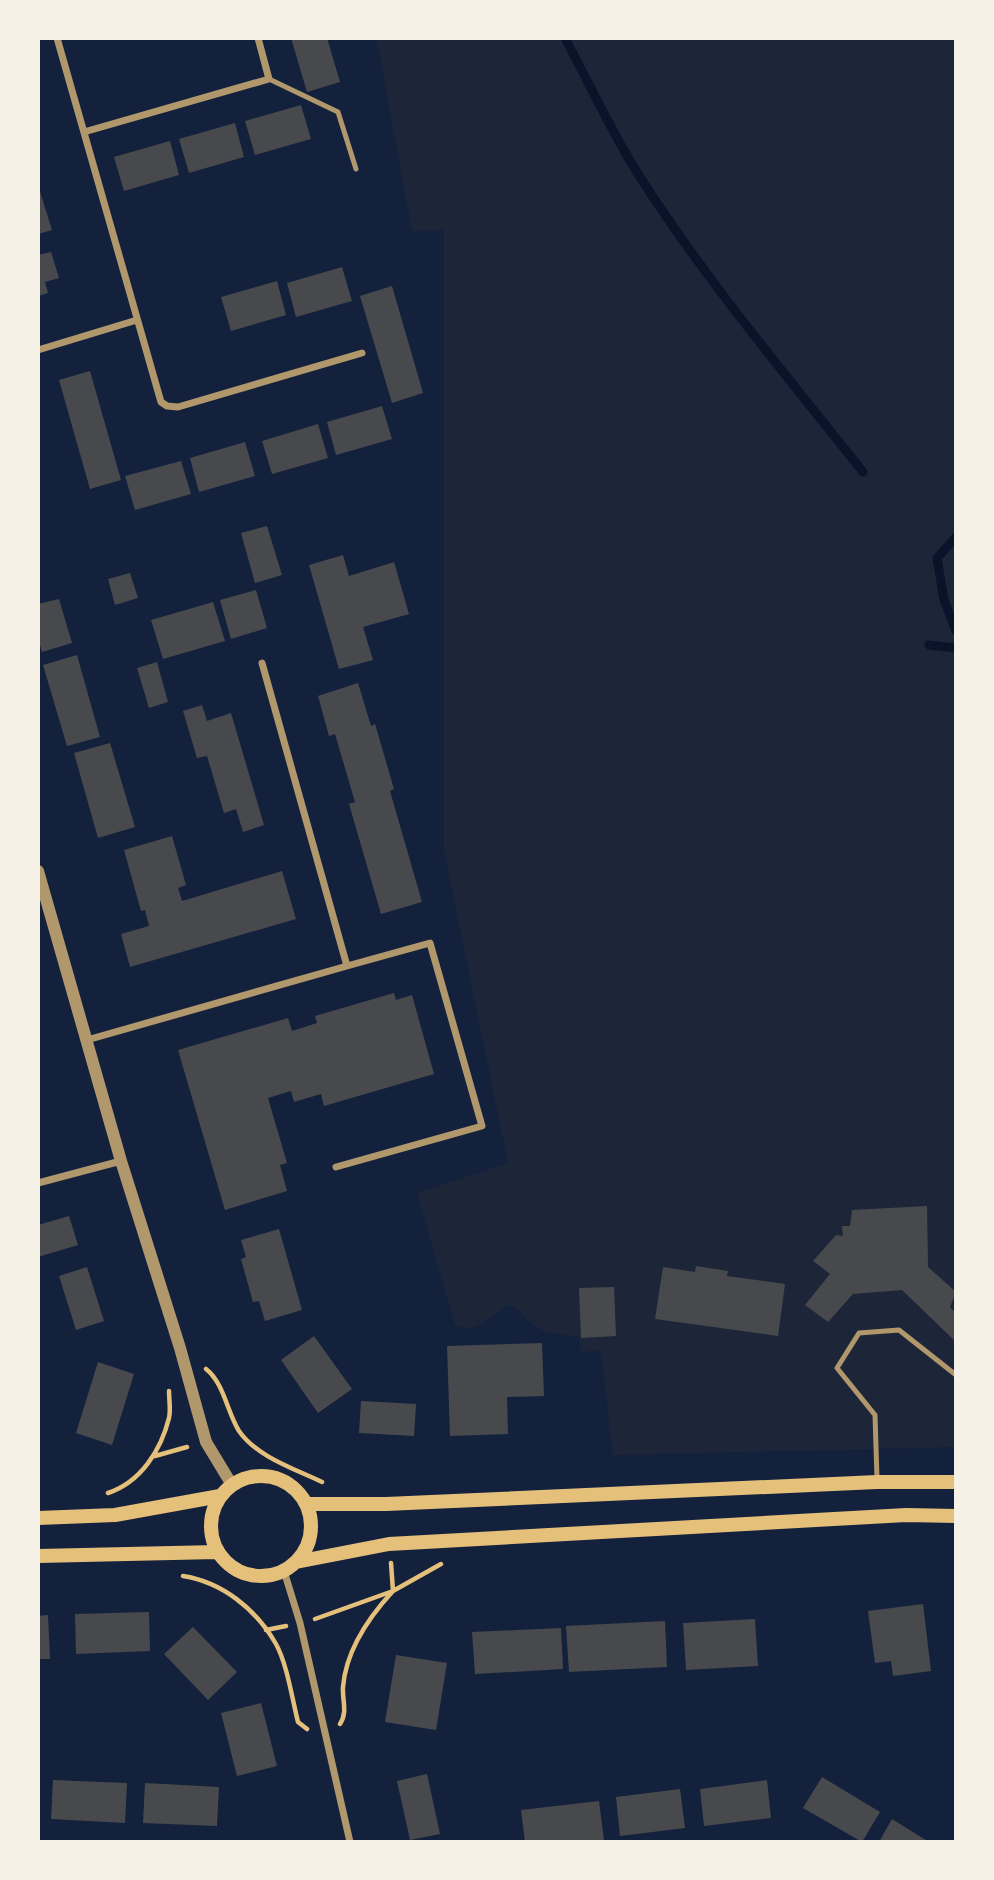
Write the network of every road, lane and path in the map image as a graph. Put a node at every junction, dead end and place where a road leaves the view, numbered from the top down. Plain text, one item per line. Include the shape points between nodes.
1 (57, 38) edge
2 (258, 38) edge
3 (269, 79) junction
4 (84, 132) junction
5 (356, 169) dead end
6 (137, 320) junction
7 (38, 350) edge
8 (362, 353) dead end
9 (262, 663) dead end
10 (38, 871) edge
11 (347, 966) junction
12 (87, 1040) junction
13 (121, 1160) junction
14 (336, 1167) dead end
15 (38, 1183) edge
16 (180, 1348) junction
17 (956, 1375) edge
18 (240, 1432) dead end
19 (877, 1482) junction
20 (956, 1482) edge
21 (331, 1484) dead end
22 (232, 1485) junction
23 (102, 1495) dead end
24 (220, 1496) junction
25 (307, 1504) junction
26 (956, 1516) edge
27 (38, 1518) edge
28 (217, 1552) junction
29 (38, 1556) edge
30 (296, 1562) junction
31 (444, 1562) dead end
32 (284, 1571) junction
33 (180, 1575) dead end
34 (393, 1591) junction
35 (328, 1615) dead end
36 (327, 1745) junction
37 (350, 1842) edge

1 - 4 street
2 - 3 street
3 - 4 street
3 - 5 lane via 338,112
4 - 6 street
6 - 7 street
6 - 8 street via 161,402 167,406 178,407
9 - 11 street
10 - 12 street
11 - 12 street
11 - 14 street via 430,943 482,1126
12 - 13 street
13 - 15 street
13 - 16 street
16 - 22 street via 206,1442
16 - 23 path via 168,1382 170,1416 154,1457 133,1478
17 - 19 lane via 899,1330 859,1333 836,1368 875,1415
18 - 21 path via 253,1447
19 - 20 main road
19 - 25 main road
22 - 24 main road
22 - 25 main road via 265,1475 282,1480
24 - 27 main road via 115,1515
24 - 28 main road via 210,1524
25 - 30 main road via 311,1535
26 - 30 main road via 389,1544
28 - 29 main road
28 - 32 main road via 227,1564 247,1574 269,1576
30 - 32 main road
31 - 34 path
32 - 36 street
33 - 36 path via 201,1579 252,1611 277,1645 298,1722
34 - 35 path
34 - 36 path via 373,1612 352,1650 343,1686 345,1717
36 - 37 street

